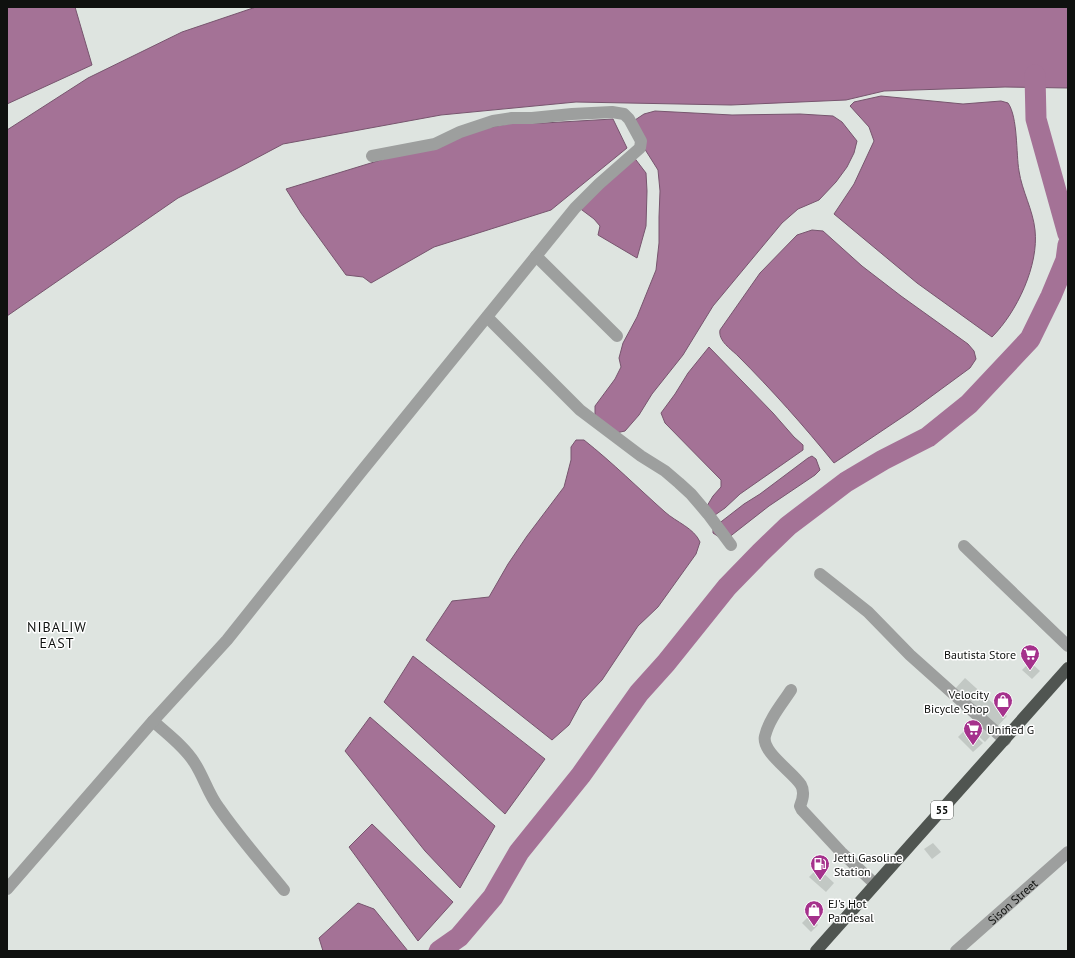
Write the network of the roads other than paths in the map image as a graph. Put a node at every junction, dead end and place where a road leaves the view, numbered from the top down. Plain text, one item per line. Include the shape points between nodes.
1 (372, 156) dead end
2 (536, 256) junction
3 (487, 317) junction
4 (617, 336) dead end
5 (731, 545) dead end
6 (964, 546) dead end
7 (820, 574) dead end
8 (1068, 646) edge
9 (1068, 668) edge
10 (791, 690) dead end
11 (153, 721) junction
12 (1004, 740) junction
13 (1068, 852) edge
14 (875, 884) junction
15 (7, 890) edge
16 (284, 890) dead end
17 (816, 951) edge
18 (956, 951) edge

1 - 2 street via 436,144 460,132 493,121 572,114 624,114 641,141 640,148 575,208
2 - 3 street
2 - 4 street
3 - 5 street via 580,410 665,471 691,494
3 - 11 street via 227,640
6 - 8 street
7 - 12 street via 868,612 910,655
9 - 12 highway, 55
10 - 14 street via 772,719 764,738 767,748 801,785 802,810
11 - 15 street
11 - 16 street via 190,756 218,808
12 - 14 highway, 55
13 - 18 street, Sison Street
14 - 17 highway, 55

